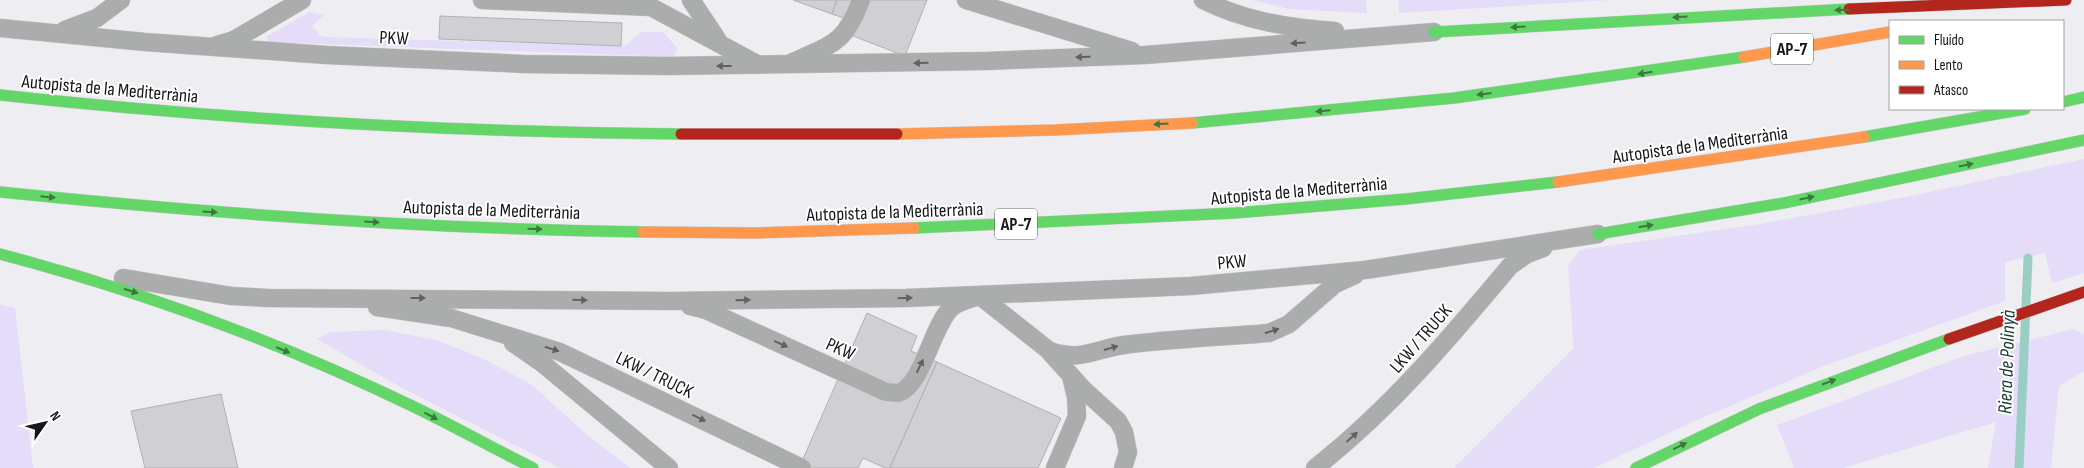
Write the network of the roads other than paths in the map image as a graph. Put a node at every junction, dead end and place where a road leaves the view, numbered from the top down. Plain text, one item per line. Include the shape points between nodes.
1 (121, 0) edge
2 (302, 0) edge
3 (482, 0) edge
4 (671, 0) edge
5 (691, 0) edge
6 (860, 0) edge
7 (966, 0) edge
8 (1203, 0) edge
9 (2066, 0) edge
10 (651, 7) junction
11 (1980, 16) dead end
12 (0, 28) edge
13 (53, 32) junction
14 (1434, 32) joint
15 (1889, 32) edge
16 (1391, 36) junction
17 (722, 45) junction
18 (208, 46) junction
19 (1145, 55) junction
20 (759, 66) junction
21 (786, 66) junction
22 (0, 96) edge
23 (2084, 97) edge
24 (2064, 102) edge
25 (2020, 110) edge
26 (2084, 140) edge
27 (0, 192) edge
28 (1598, 234) joint
29 (1559, 241) junction
30 (0, 254) edge
31 (51, 267) junction
32 (1365, 270) junction
33 (2084, 292) edge
34 (980, 296) junction
35 (317, 298) junction
36 (671, 301) junction
37 (486, 328) junction
38 (1047, 349) junction
39 (1090, 355) junction
40 (1071, 374) junction
41 (533, 468) edge
42 (669, 468) edge
43 (802, 468) edge
44 (1055, 468) edge
45 (1123, 468) edge
46 (1315, 468) edge
47 (1636, 468) edge

1 - 13 lane via 87,23
2 - 18 lane via 234,40
3 - 10 lane
4 - 10 lane
5 - 17 lane via 707,28
6 - 21 lane, PKW via 854,20 840,38
7 - 19 lane, PKW
8 - 16 lane via 1249,19 1301,28
9 - 11 highway
9 -> 14 highway
10 - 17 lane
12 - 13 lane, PKW
13 - 18 lane, PKW
14 - 16 lane, PKW
15 -> 22 highway, Autopista de la Mediterrània / AP-7 via 1629,75 1401,105 1186,123 965,133 514,132 297,122
16 -> 19 lane, PKW
17 - 20 lane
20 -> 18 lane, PKW via 524,64
19 -> 21 lane, PKW
20 - 21 lane, PKW
23 - 24 highway
27 -> 25 highway, Autopista de la Mediterrània / AP-7 via 283,218 580,231 730,233 1021,224 1168,218 1464,193 1774,152
28 -> 26 highway via 1784,203
28 - 29 lane
29 - 32 lane, PKW
46 -> 29 lane, LKW / TRUCK via 1374,418 1420,372 1510,266 1527,254
30 - 31 highway
31 - 35 lane via 231,296
31 -> 41 highway via 150,296 232,328 391,396
32 - 34 lane, PKW via 1190,286
39 -> 32 lane via 1122,345 1269,333 1289,324 1335,284
47 -> 33 highway via 1775,403 1878,363
36 -> 34 lane, PKW
36 -> 34 lane, PKW via 706,310 886,392 897,393 907,388 914,378 951,308
34 - 38 lane
35 -> 36 lane, PKW
35 - 37 lane, LKW / TRUCK via 451,318
37 - 42 lane, LKW / TRUCK via 542,363
37 -> 43 lane, LKW / TRUCK via 560,352
38 - 39 lane via 1070,357
38 - 40 lane
39 - 40 lane via 1076,362
40 - 44 lane via 1077,416
40 - 45 lane via 1118,421 1128,452

